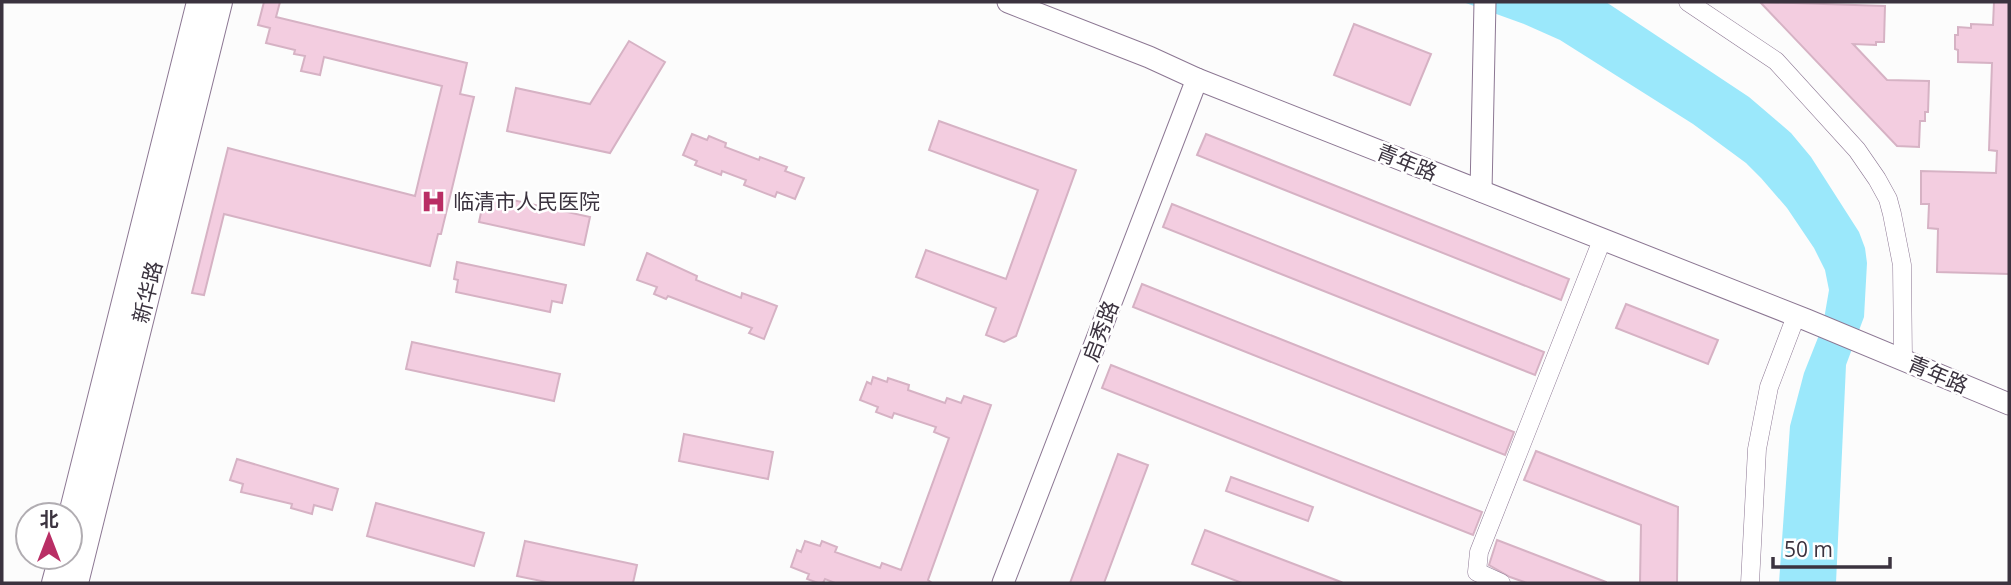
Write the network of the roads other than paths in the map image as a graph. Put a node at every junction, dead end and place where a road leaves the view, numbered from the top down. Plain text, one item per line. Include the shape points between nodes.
1 (199, 2) edge
2 (220, 2) edge
3 (1008, 2) edge
4 (1485, 2) edge
5 (1688, 2) edge
6 (1476, 15) edge
7 (1198, 79) junction
8 (1474, 189) junction
9 (1602, 240) junction
10 (1802, 318) junction
11 (1903, 359) junction
12 (2009, 404) edge
13 (74, 501) edge
14 (76, 583) edge
15 (1003, 583) edge
16 (1501, 583) edge
17 (1750, 583) edge

1 - 13 main road, 新华路
2 - 14 main road, 新华路
3 - 7 street, 青年路
4 - 6 street
5 - 11 street via 1776,61 1857,150 1877,179 1892,214 1902,265
6 - 8 street
7 - 8 street, 青年路
7 - 15 street, 启秀路
8 - 9 street, 青年路
9 - 10 street, 青年路
9 - 16 street via 1479,552 1477,572
10 - 11 street, 青年路
10 - 17 street via 1769,387 1757,449
11 - 12 street, 青年路

